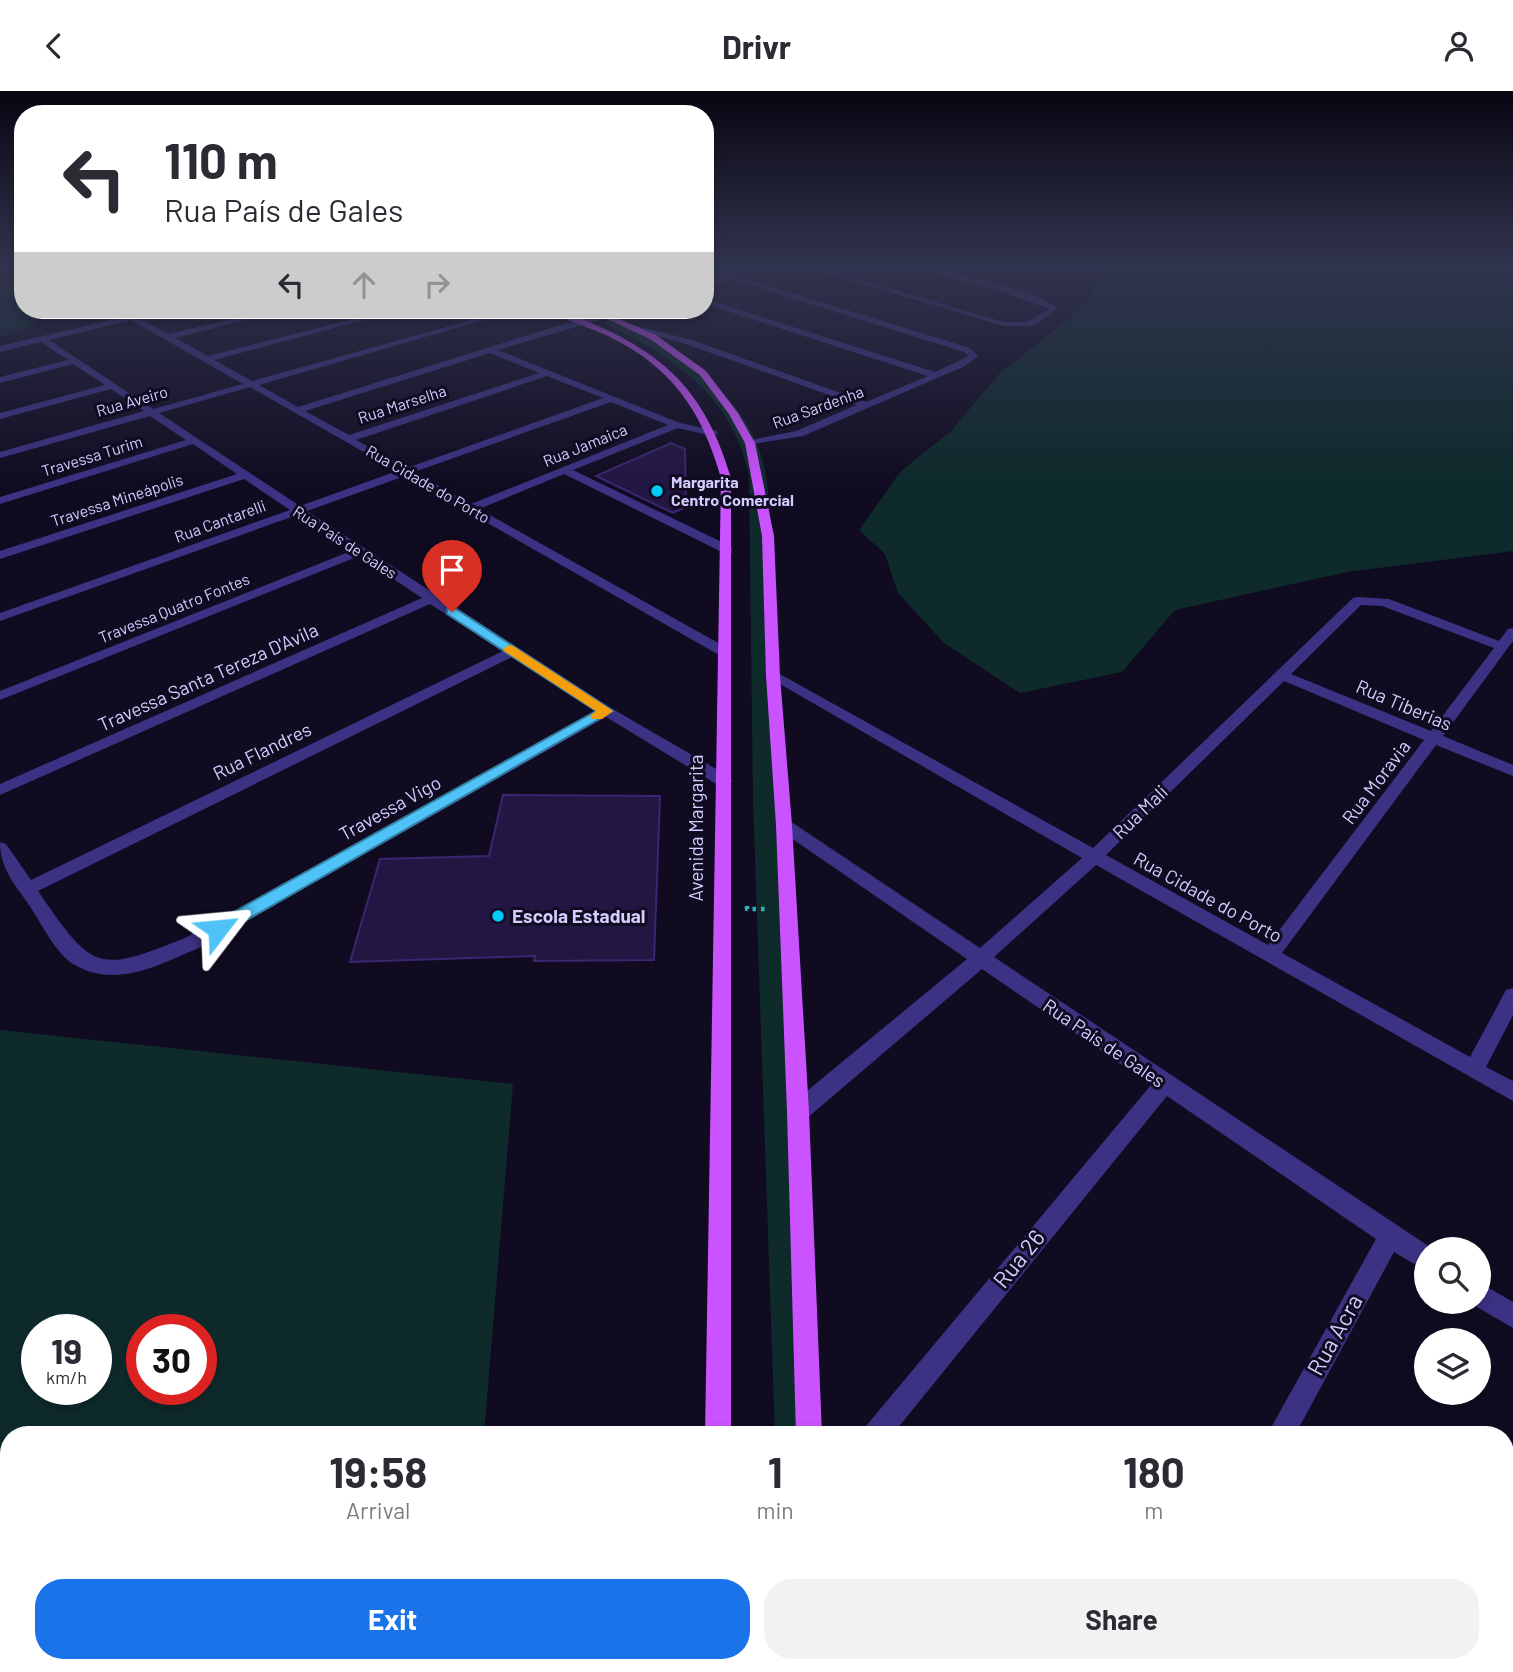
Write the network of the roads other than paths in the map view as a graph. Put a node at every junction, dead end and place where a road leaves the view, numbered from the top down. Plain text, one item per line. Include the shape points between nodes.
1 (42, 339) joint
2 (170, 339) edge
3 (285, 339) edge
4 (411, 339) edge
5 (526, 339) edge
6 (626, 339) edge
7 (653, 339) edge
8 (678, 339) edge
9 (822, 339) edge
10 (933, 339) edge
11 (0, 349) edge
12 (490, 350) junction
13 (207, 359) junction
14 (74, 362) junction
15 (547, 373) junction
16 (935, 375) junction
17 (0, 380) edge
18 (251, 383) junction
19 (111, 386) junction
20 (610, 399) junction
21 (868, 405) junction
22 (298, 410) junction
23 (150, 412) junction
24 (0, 416) edge
25 (677, 425) junction
26 (713, 433) junction
27 (348, 439) junction
28 (192, 441) junction
29 (750, 443) junction
30 (0, 456) edge
31 (564, 470) junction
32 (407, 471) junction
33 (244, 475) junction
34 (0, 501) edge
35 (471, 509) junction
36 (297, 511) junction
37 (728, 550) junction
38 (360, 552) junction
39 (0, 555) edge
40 (431, 599) junction
41 (0, 617) edge
42 (1513, 632) edge
43 (1502, 647) junction
44 (513, 651) junction
45 (724, 652) junction
46 (1280, 674) junction
47 (773, 676) junction
48 (0, 696) edge
49 (606, 711) junction
50 (1435, 739) junction
51 (1513, 771) edge
52 (724, 781) junction
53 (0, 790) edge
54 (784, 825) junction
55 (0, 848) edge
56 (1094, 857) junction
57 (29, 888) junction
58 (1270, 956) junction
59 (980, 959) junction
60 (1513, 996) edge
61 (1474, 1070) junction
62 (1164, 1084) junction
63 (1513, 1092) edge
64 (798, 1112) junction
65 (1390, 1236) junction
66 (1414, 1251) edge
67 (1491, 1302) edge
68 (1513, 1316) edge
69 (718, 1426) edge
70 (809, 1426) edge
71 (882, 1426) edge
72 (1285, 1426) edge

1 - 11 street
1 - 14 street, Rua País de Gales
2 - 13 street, Rua Cidade do Porto
3 - 13 street
4 - 18 street, Rua Aveiro
5 - 12 street
6 - 26 main road, Avenida Margarita via 688,392
7 - 29 main road, Avenida Margarita via 704,373
8 - 21 street
9 - 16 street
10 - 16 street, Rua Sardenha via 972,353 972,359
12 - 15 street
12 - 22 street
13 - 18 street, Rua Cidade do Porto
14 - 17 street
14 - 19 street, Rua País de Gales
15 - 20 street
15 - 27 street, Rua Marselha
16 - 21 street, Rua Sardenha
18 - 22 street, Rua Cidade do Porto
18 - 23 street, Rua Aveiro
19 - 23 street, Rua País de Gales
19 - 24 street
20 - 25 street
20 - 32 street, Rua Cantarelli
21 - 29 street, Rua Sardenha via 788,438
22 - 27 street, Rua Cidade do Porto
23 - 28 street, Rua País de Gales
23 - 30 street, Rua Aveiro
25 - 26 street
25 - 31 street, Rua Jamaica
26 - 37 main road, Avenida Margarita via 726,478
27 - 32 street, Rua Cidade do Porto
28 - 33 street, Rua País de Gales
28 - 34 street, Travessa Turim
29 - 47 main road, Avenida Margarita via 768,536
31 - 35 street, Rua Jamaica
31 - 37 street
32 - 35 street, Rua Cidade do Porto
32 - 36 street, Rua Cantarelli
33 - 36 street, Rua País de Gales
33 - 39 street, Travessa Mineápolis
35 - 45 street, Rua Cidade do Porto
36 - 38 street, Rua País de Gales
36 - 41 street, Rua Cantarelli
37 - 45 main road, Avenida Margarita
38 - 40 street, Rua País de Gales
38 - 48 street, Travessa Quatro Fontes
40 - 44 street, Rua País de Gales
40 - 53 street, Travessa Santa Tereza D'Avila
42 - 43 street, Rua Moravia
43 - 46 street, Rua Mali via 1384,603 1358,601
43 - 50 street, Rua Moravia
44 - 49 street, Rua País de Gales
44 - 57 street, Rua Flandres
45 - 52 main road, Avenida Margarita
46 - 50 street, Rua Tiberias
46 - 56 street, Rua Mali
47 - 54 main road, Avenida Margarita
47 - 56 street, Rua Cidade do Porto
49 - 52 street, Rua País de Gales
49 - 57 street, Travessa Vigo via 194,942 136,966 109,969 79,958
50 - 51 street, Rua Tiberias
50 - 58 street, Rua Moravia
52 - 69 main road, Avenida Margarita
54 - 59 street, Rua País de Gales
54 - 64 main road, Avenida Margarita
55 - 57 street, Travessa Vigo
56 - 58 street, Rua Cidade do Porto
56 - 59 street, Rua Mali
58 - 61 street, Rua Cidade do Porto
59 - 62 street, Rua País de Gales
59 - 64 street, Rua Mali
60 - 61 street
61 - 63 street, Rua Cidade do Porto
62 - 65 street, Rua País de Gales
62 - 71 street, Rua 26
64 - 70 main road, Avenida Margarita
65 - 66 street, Rua País de Gales
65 - 72 street, Rua Acra
67 - 68 street

